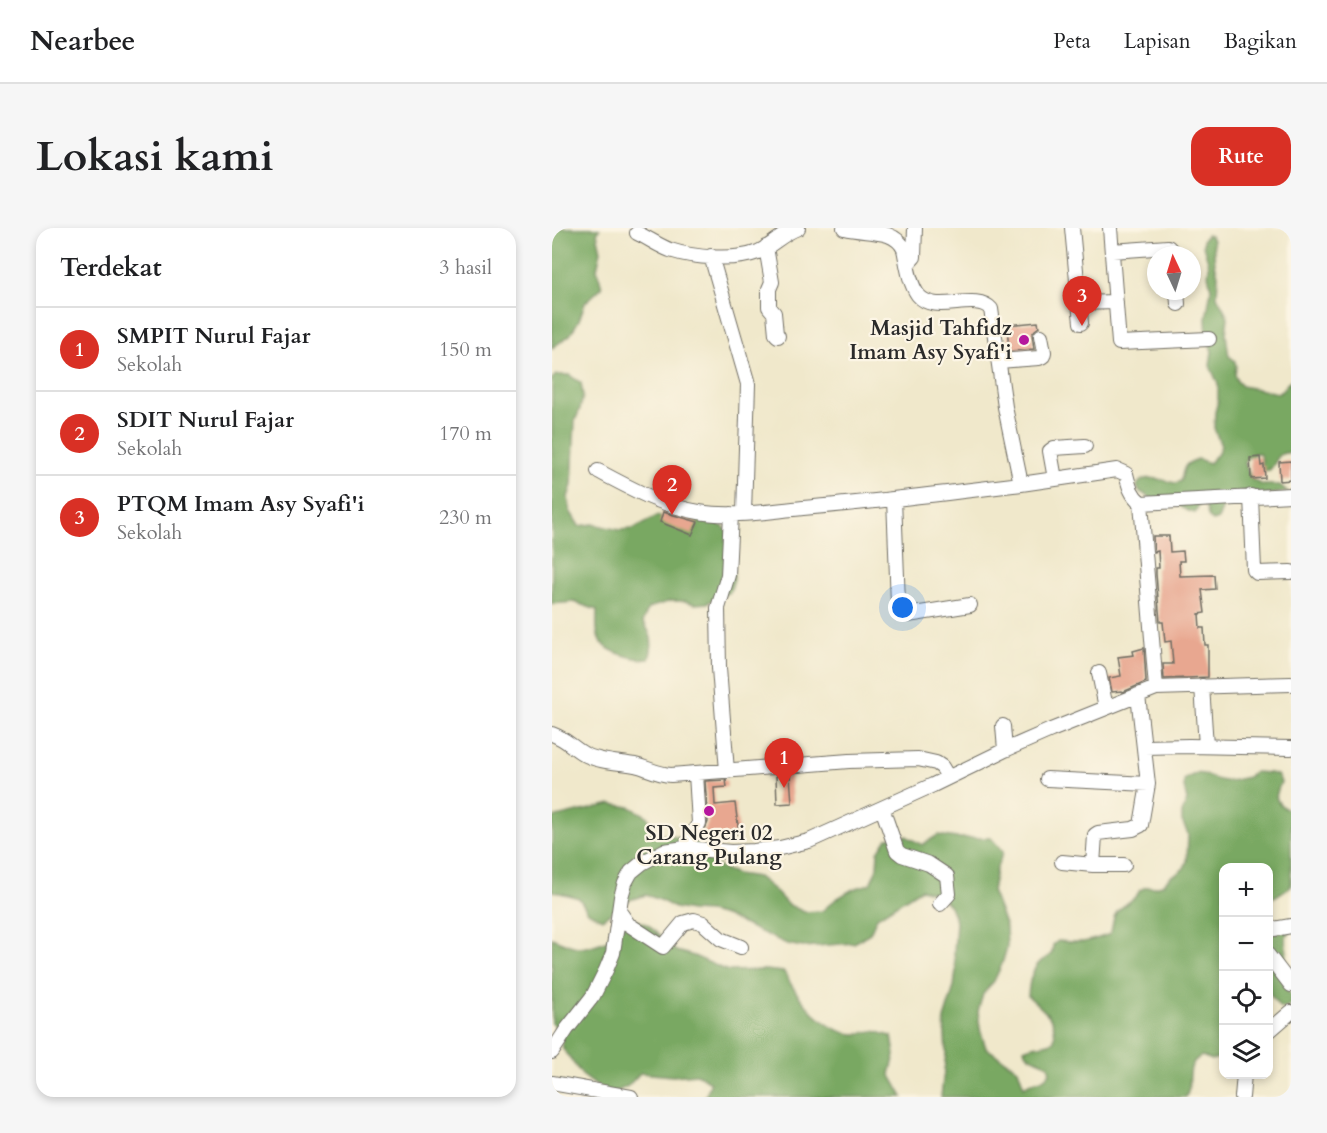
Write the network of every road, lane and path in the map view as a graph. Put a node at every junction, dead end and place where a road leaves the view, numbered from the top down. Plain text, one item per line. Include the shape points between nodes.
1 (798, 228) edge
2 (844, 228) edge
3 (915, 228) edge
4 (1072, 228) edge
5 (1110, 228) edge
6 (637, 233) dead end
7 (766, 248) junction
8 (1147, 248) edge
9 (1112, 250) junction
10 (711, 256) junction
11 (908, 265) junction
12 (1116, 302) junction
13 (1079, 303) junction
14 (1081, 323) dead end
15 (778, 336) dead end
16 (1041, 336) dead end
17 (1209, 339) dead end
18 (999, 361) junction
19 (1085, 446) dead end
20 (598, 471) dead end
21 (1055, 479) junction
22 (1021, 484) junction
23 (1291, 495) edge
24 (1251, 496) junction
25 (894, 499) junction
26 (1141, 503) junction
27 (737, 513) junction
28 (1291, 572) edge
29 (970, 605) dead end
30 (1099, 673) dead end
31 (1291, 684) edge
32 (1202, 686) junction
33 (1156, 688) junction
34 (1138, 695) junction
35 (1106, 708) junction
36 (1003, 726) dead end
37 (552, 734) edge
38 (1206, 746) junction
39 (1144, 747) junction
40 (1291, 748) edge
41 (1005, 750) junction
42 (727, 771) junction
43 (696, 774) junction
44 (948, 777) junction
45 (1047, 779) dead end
46 (1148, 784) junction
47 (882, 808) junction
48 (685, 848) junction
49 (1062, 862) dead end
50 (1093, 865) junction
51 (1124, 865) dead end
52 (940, 904) dead end
53 (619, 911) junction
54 (1291, 926) edge
55 (1273, 929) edge
56 (741, 947) dead end
57 (1273, 960) edge
58 (1291, 985) edge
59 (1291, 1012) edge
60 (1273, 1028) edge
61 (552, 1052) edge
62 (1244, 1079) edge
63 (552, 1083) edge
64 (631, 1097) edge
65 (1242, 1097) edge

1 - 7 street
2 - 11 street via 892,232 902,243
3 - 11 street via 914,257
4 - 13 street
5 - 9 street
6 - 10 street via 671,250
7 - 10 street via 734,257
7 - 15 street via 772,282 769,307
8 - 9 street
9 - 12 street
10 - 27 street via 748,384
11 - 18 street via 914,289 921,298 940,304 979,302 988,306
12 - 13 street
12 - 17 street via 1119,343
13 - 14 street
16 - 18 street via 1043,356
18 - 22 street
19 - 21 street via 1050,451
20 - 27 street via 669,506 701,513
21 - 22 street
21 - 26 street via 1117,470 1126,474 1130,489
22 - 25 street
23 - 24 street
24 - 26 street
24 - 28 street via 1254,570
25 - 27 street
25 - 29 street via 898,603 908,615
26 - 33 street
27 - 42 street via 728,575 718,608
30 - 35 street
31 - 32 street
32 - 33 street
32 - 38 street
33 - 34 street
34 - 35 street
34 - 39 street
35 - 41 street
36 - 41 street
37 - 43 street via 591,757 663,775
38 - 39 street
38 - 40 street
39 - 46 street
41 - 44 street
42 - 43 street
42 - 44 street via 918,759 936,763
43 - 48 street via 699,823
44 - 47 street
45 - 46 street
46 - 50 street via 1141,825 1095,835
47 - 48 street via 809,841 780,848 731,852
47 - 52 street via 897,851 947,876 949,894
48 - 53 street via 664,851 631,872
49 - 50 street
50 - 51 street
53 - 56 street via 628,924 663,947 682,923 694,920 721,939
53 - 61 street via 613,953 594,996
54 - 55 street
57 - 58 street
59 - 60 street
62 - 65 street
63 - 64 street

